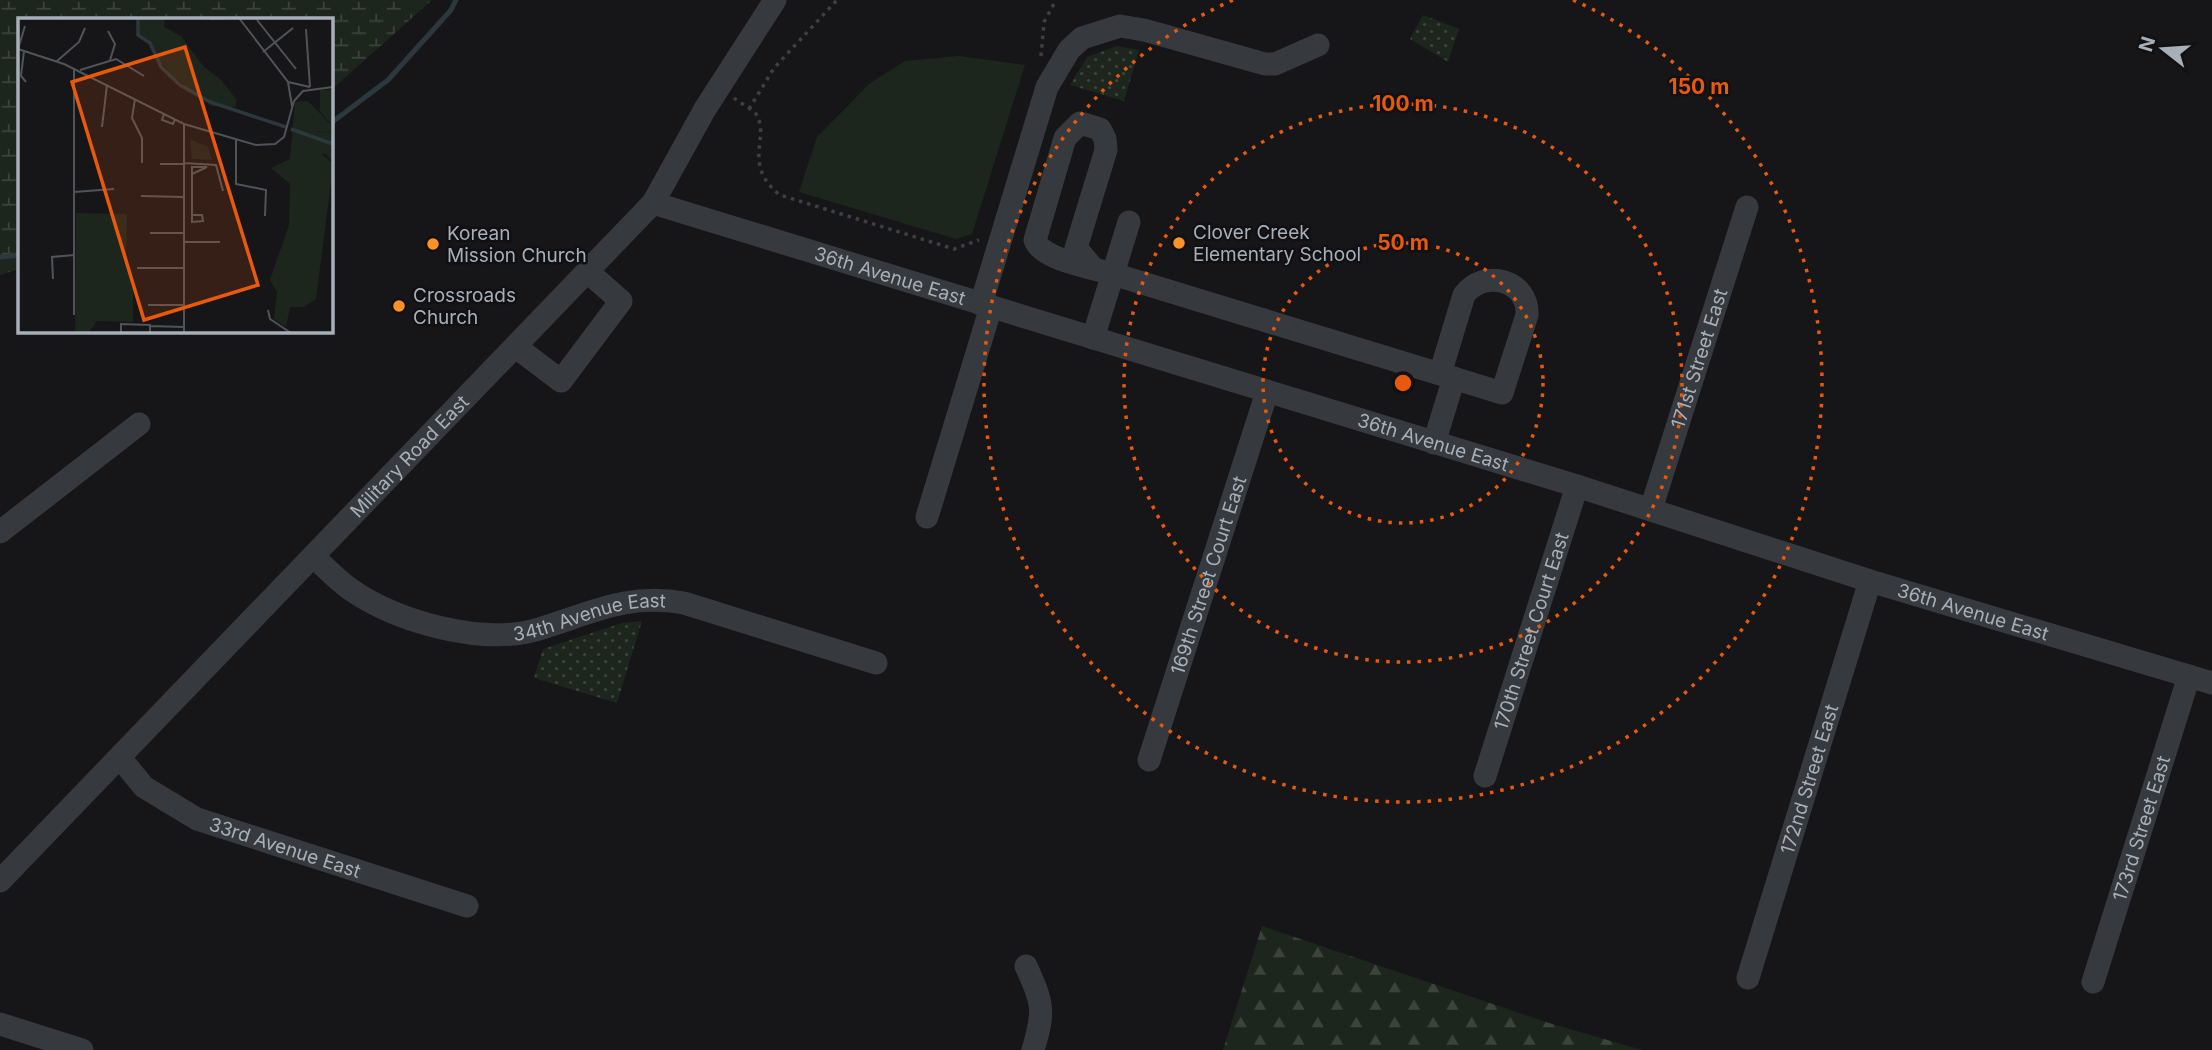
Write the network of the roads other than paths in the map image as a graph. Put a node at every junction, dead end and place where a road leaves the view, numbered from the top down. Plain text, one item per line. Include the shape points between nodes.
1 (775, 0) edge
2 (1318, 45) dead end
3 (653, 203) junction
4 (1747, 207) dead end
5 (1129, 222) dead end
6 (1103, 271) junction
7 (589, 272) junction
8 (986, 305) junction
9 (1093, 338) junction
10 (516, 347) junction
11 (1447, 376) junction
12 (1268, 392) junction
13 (139, 424) dead end
14 (1434, 443) junction
15 (1577, 486) junction
16 (1651, 509) junction
17 (928, 517) dead end
18 (0, 533) edge
19 (314, 557) junction
20 (1870, 581) junction
21 (876, 663) dead end
22 (2189, 676) junction
23 (2212, 683) edge
24 (120, 758) junction
25 (1149, 760) dead end
26 (1485, 776) dead end
27 (0, 881) edge
28 (467, 906) dead end
29 (1026, 966) dead end
30 (1748, 978) dead end
31 (2093, 982) dead end
32 (0, 1024) edge
33 (82, 1050) edge
34 (1033, 1050) edge

1 - 3 street, Military Road East via 705,109
2 - 8 street via 1265,64 1120,26 1082,38 1069,50 1047,87
3 - 7 street, Military Road East
3 - 8 street, 36th Avenue East
4 - 16 street, 171st Street East
5 - 6 street
6 - 6 street via 1076,248 1106,149 1100,129 1080,123 1065,138 1035,240 1045,254
6 - 9 street
6 - 11 street
7 - 10 street, Military Road East
7 - 10 street via 621,301 561,381
8 - 9 street, 36th Avenue East
8 - 17 street
9 - 12 street, 36th Avenue East
10 - 19 street, Military Road East
11 - 11 street via 1502,393 1527,314 1527,304 1514,287 1496,280 1471,285 1464,295
11 - 14 street
12 - 14 street, 36th Avenue East
12 - 25 street, 169th Street Court East
13 - 18 street
14 - 15 street, 36th Avenue East
15 - 16 street, 36th Avenue East
15 - 26 street, 170th Street Court East
16 - 20 street, 36th Avenue East
19 - 21 street, 34th Avenue East via 349,589 370,601 463,633 512,635 614,603 658,598
19 - 24 street, Military Road East
20 - 22 street, 36th Avenue East
20 - 30 street, 172nd Street East
22 - 23 street, 36th Avenue East
22 - 31 street, 173rd Street East
24 - 27 street, Military Road East
24 - 28 street, 33rd Avenue East via 144,787 197,818
29 - 34 street via 1040,998 1042,1018
32 - 33 street

